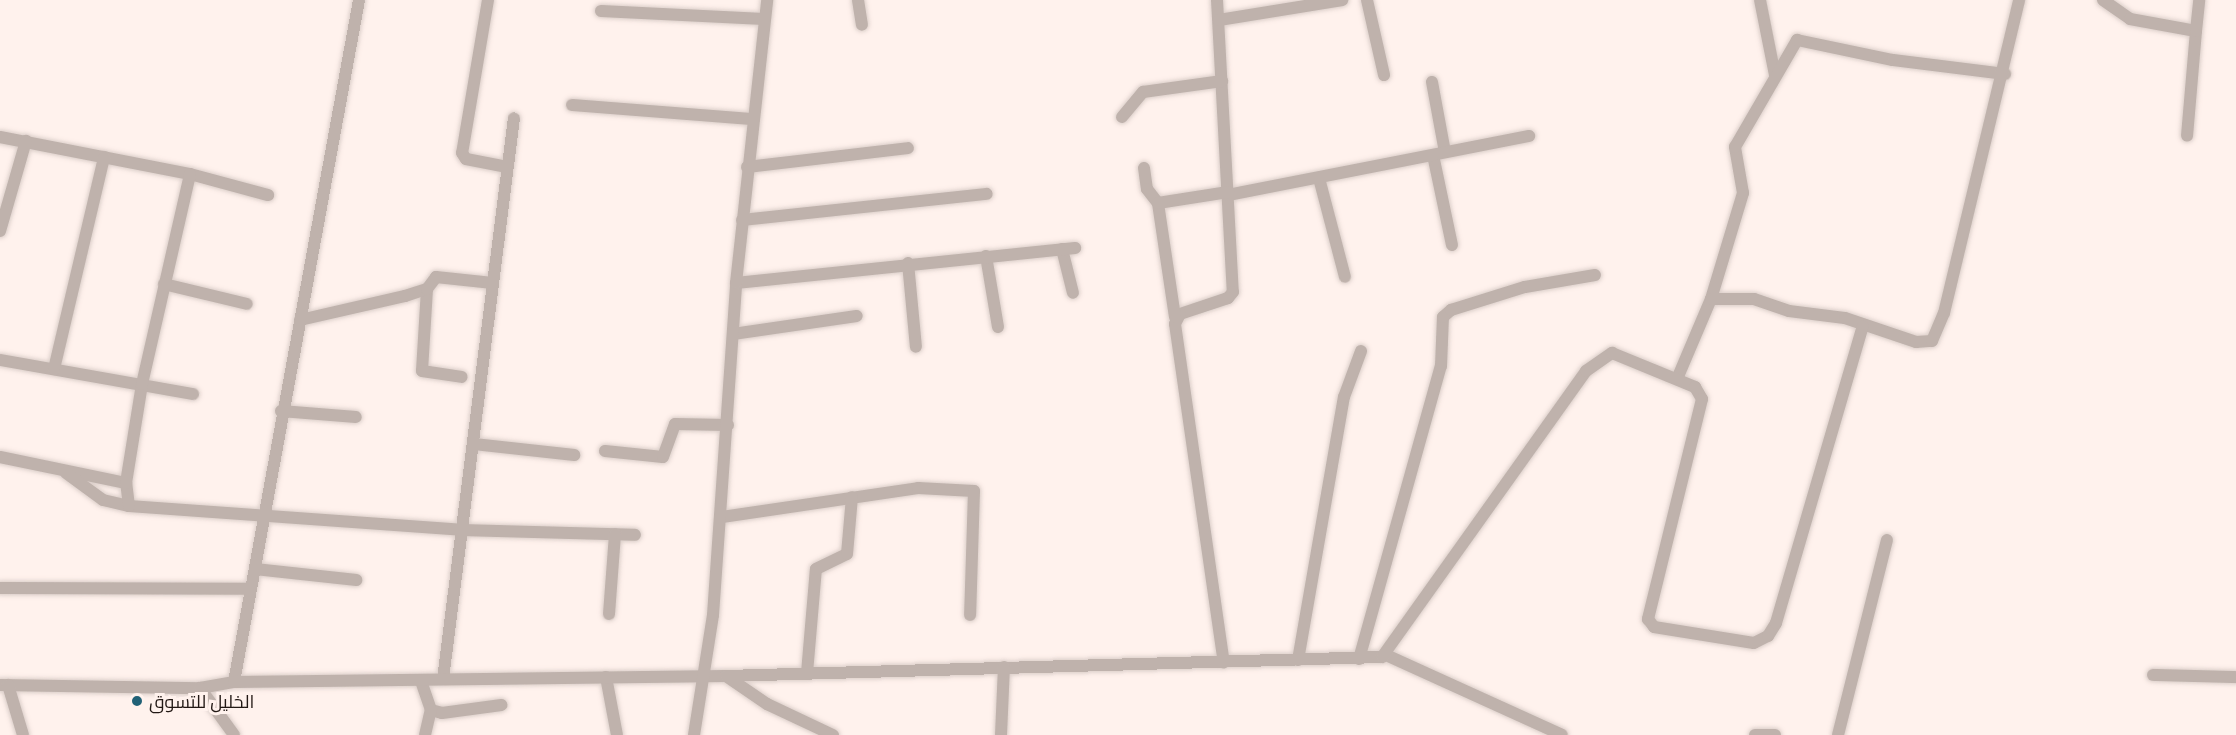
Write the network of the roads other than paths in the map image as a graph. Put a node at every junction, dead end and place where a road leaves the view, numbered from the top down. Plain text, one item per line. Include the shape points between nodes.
1 (359, 0) edge
2 (488, 0) edge
3 (767, 0) edge
4 (858, 0) edge
5 (1217, 0) edge
6 (1342, 0) edge
7 (1367, 0) edge
8 (1760, 0) edge
9 (2019, 0) edge
10 (2103, 0) edge
11 (2199, 0) edge
12 (601, 10) dead end
13 (764, 19) junction
14 (1220, 20) junction
15 (862, 25) dead end
16 (2196, 31) junction
17 (2005, 74) junction
18 (1384, 75) dead end
19 (1775, 75) junction
20 (1222, 81) junction
21 (1432, 82) dead end
22 (572, 105) dead end
23 (1122, 117) dead end
24 (514, 118) dead end
25 (751, 119) junction
26 (0, 136) edge
27 (1528, 136) dead end
28 (2187, 136) dead end
29 (26, 141) junction
30 (908, 148) dead end
31 (1439, 153) junction
32 (104, 158) junction
33 (507, 167) junction
34 (747, 167) junction
35 (1144, 168) dead end
36 (190, 174) junction
37 (1319, 178) junction
38 (987, 194) dead end
39 (1228, 194) junction
40 (268, 195) dead end
41 (1158, 203) junction
42 (742, 220) junction
43 (0, 231) edge
44 (1452, 245) dead end
45 (986, 256) junction
46 (908, 263) junction
47 (1595, 275) dead end
48 (1345, 277) dead end
49 (493, 283) junction
50 (736, 283) junction
51 (164, 284) junction
52 (427, 289) junction
53 (1073, 293) dead end
54 (1711, 299) junction
55 (247, 304) dead end
56 (857, 316) dead end
57 (1175, 317) junction
58 (300, 320) junction
59 (1863, 326) junction
60 (998, 327) dead end
61 (733, 334) junction
62 (915, 347) dead end
63 (1361, 351) dead end
64 (0, 360) edge
65 (54, 369) junction
66 (462, 378) dead end
67 (1677, 379) junction
68 (142, 384) junction
69 (193, 394) dead end
70 (281, 411) junction
71 (356, 417) dead end
72 (728, 425) junction
73 (474, 444) junction
74 (604, 451) dead end
75 (574, 455) dead end
76 (0, 457) edge
77 (66, 473) junction
78 (126, 483) junction
79 (852, 497) junction
80 (129, 506) junction
81 (262, 514) junction
82 (722, 517) junction
83 (461, 530) junction
84 (615, 534) junction
85 (635, 535) dead end
86 (1887, 540) dead end
87 (255, 569) junction
88 (356, 580) dead end
89 (0, 588) edge
90 (250, 589) junction
91 (609, 614) dead end
92 (970, 615) dead end
93 (1386, 655) junction
94 (1359, 659) junction
95 (1298, 660) junction
96 (1224, 662) junction
97 (1004, 667) junction
98 (807, 673) junction
99 (2153, 675) dead end
100 (707, 676) junction
101 (726, 676) junction
102 (606, 677) junction
103 (2236, 677) edge
104 (442, 679) junction
105 (421, 681) junction
106 (234, 682) junction
107 (4, 685) edge
108 (200, 688) junction
109 (501, 705) dead end
110 (431, 710) junction
111 (799, 722) junction
112 (23, 735) edge
113 (234, 735) edge
114 (425, 735) edge
115 (616, 735) edge
116 (694, 735) edge
117 (799, 735) edge
118 (833, 735) edge
119 (1001, 735) edge
120 (1562, 735) edge
121 (1755, 735) edge
122 (1775, 735) edge
123 (1838, 735) edge

1 - 58 street
2 - 33 street via 462,153 466,159
3 - 13 street
4 - 15 street
5 - 14 street
6 - 14 street
7 - 18 street
8 - 19 street
9 - 17 street
10 - 16 street via 2130,19
11 - 16 street
12 - 13 street
13 - 25 street
14 - 20 street
16 - 28 street
17 - 19 street via 1893,60 1797,40
17 - 59 street via 1936,335 1923,344
19 - 54 street via 1735,147 1743,193
20 - 23 street via 1143,92
20 - 39 street
21 - 31 street
22 - 25 street
24 - 33 street
25 - 34 street
26 - 29 street
27 - 31 street
29 - 32 street
29 - 43 street
30 - 34 street
31 - 37 street
31 - 44 street
32 - 36 street
32 - 65 street
33 - 49 street
34 - 42 street
35 - 41 street via 1147,189
36 - 40 street
36 - 51 street
37 - 39 street
37 - 48 street
38 - 42 street
39 - 41 street
39 - 57 street via 1232,296
41 - 57 street
42 - 50 street
45 - 46 street
45 - 53 street via 1069,249
45 - 60 street
46 - 50 street
46 - 62 street
47 - 94 street via 1525,287 1451,310 1443,317 1441,366
49 - 52 street via 436,277
49 - 73 street
50 - 61 street
51 - 55 street
51 - 68 street
52 - 58 street via 368,308
52 - 66 street via 422,370
54 - 59 street via 1755,299 1789,311 1827,314
54 - 67 street
56 - 61 street
57 - 96 street
58 - 70 street
59 - 67 street via 1776,622 1761,641 1654,627 1648,619 1701,409 1699,389
61 - 72 street
63 - 95 street via 1344,398
64 - 65 street
65 - 68 street
67 - 93 street via 1618,353 1595,362 1408,615
68 - 69 street
68 - 78 street
70 - 71 street
70 - 81 street
72 - 74 street via 675,424 663,457
72 - 82 street
73 - 75 street
73 - 83 street
76 - 77 street
77 - 78 street
77 - 80 street via 103,500
78 - 80 street
79 - 82 street
79 - 92 street via 918,488 974,490
79 - 98 street via 847,554 816,569
80 - 81 street
81 - 83 street
81 - 87 street
82 - 100 street
83 - 84 street
83 - 104 street
84 - 85 street
84 - 91 street
86 - 123 street
87 - 88 street
87 - 90 street
89 - 90 street
90 - 106 street
93 - 94 street
93 - 120 street
94 - 95 street
95 - 96 street
96 - 97 street
97 - 98 street
97 - 119 street
98 - 101 street
99 - 103 street
100 - 101 street
100 - 102 street
100 - 116 street
101 - 111 street
102 - 104 street
102 - 115 street
104 - 105 street
105 - 106 street
105 - 110 street
106 - 108 street
107 - 108 street
107 - 112 street
108 - 113 street
109 - 110 street via 442,713
110 - 114 street
111 - 117 street
111 - 118 street
121 - 122 street

